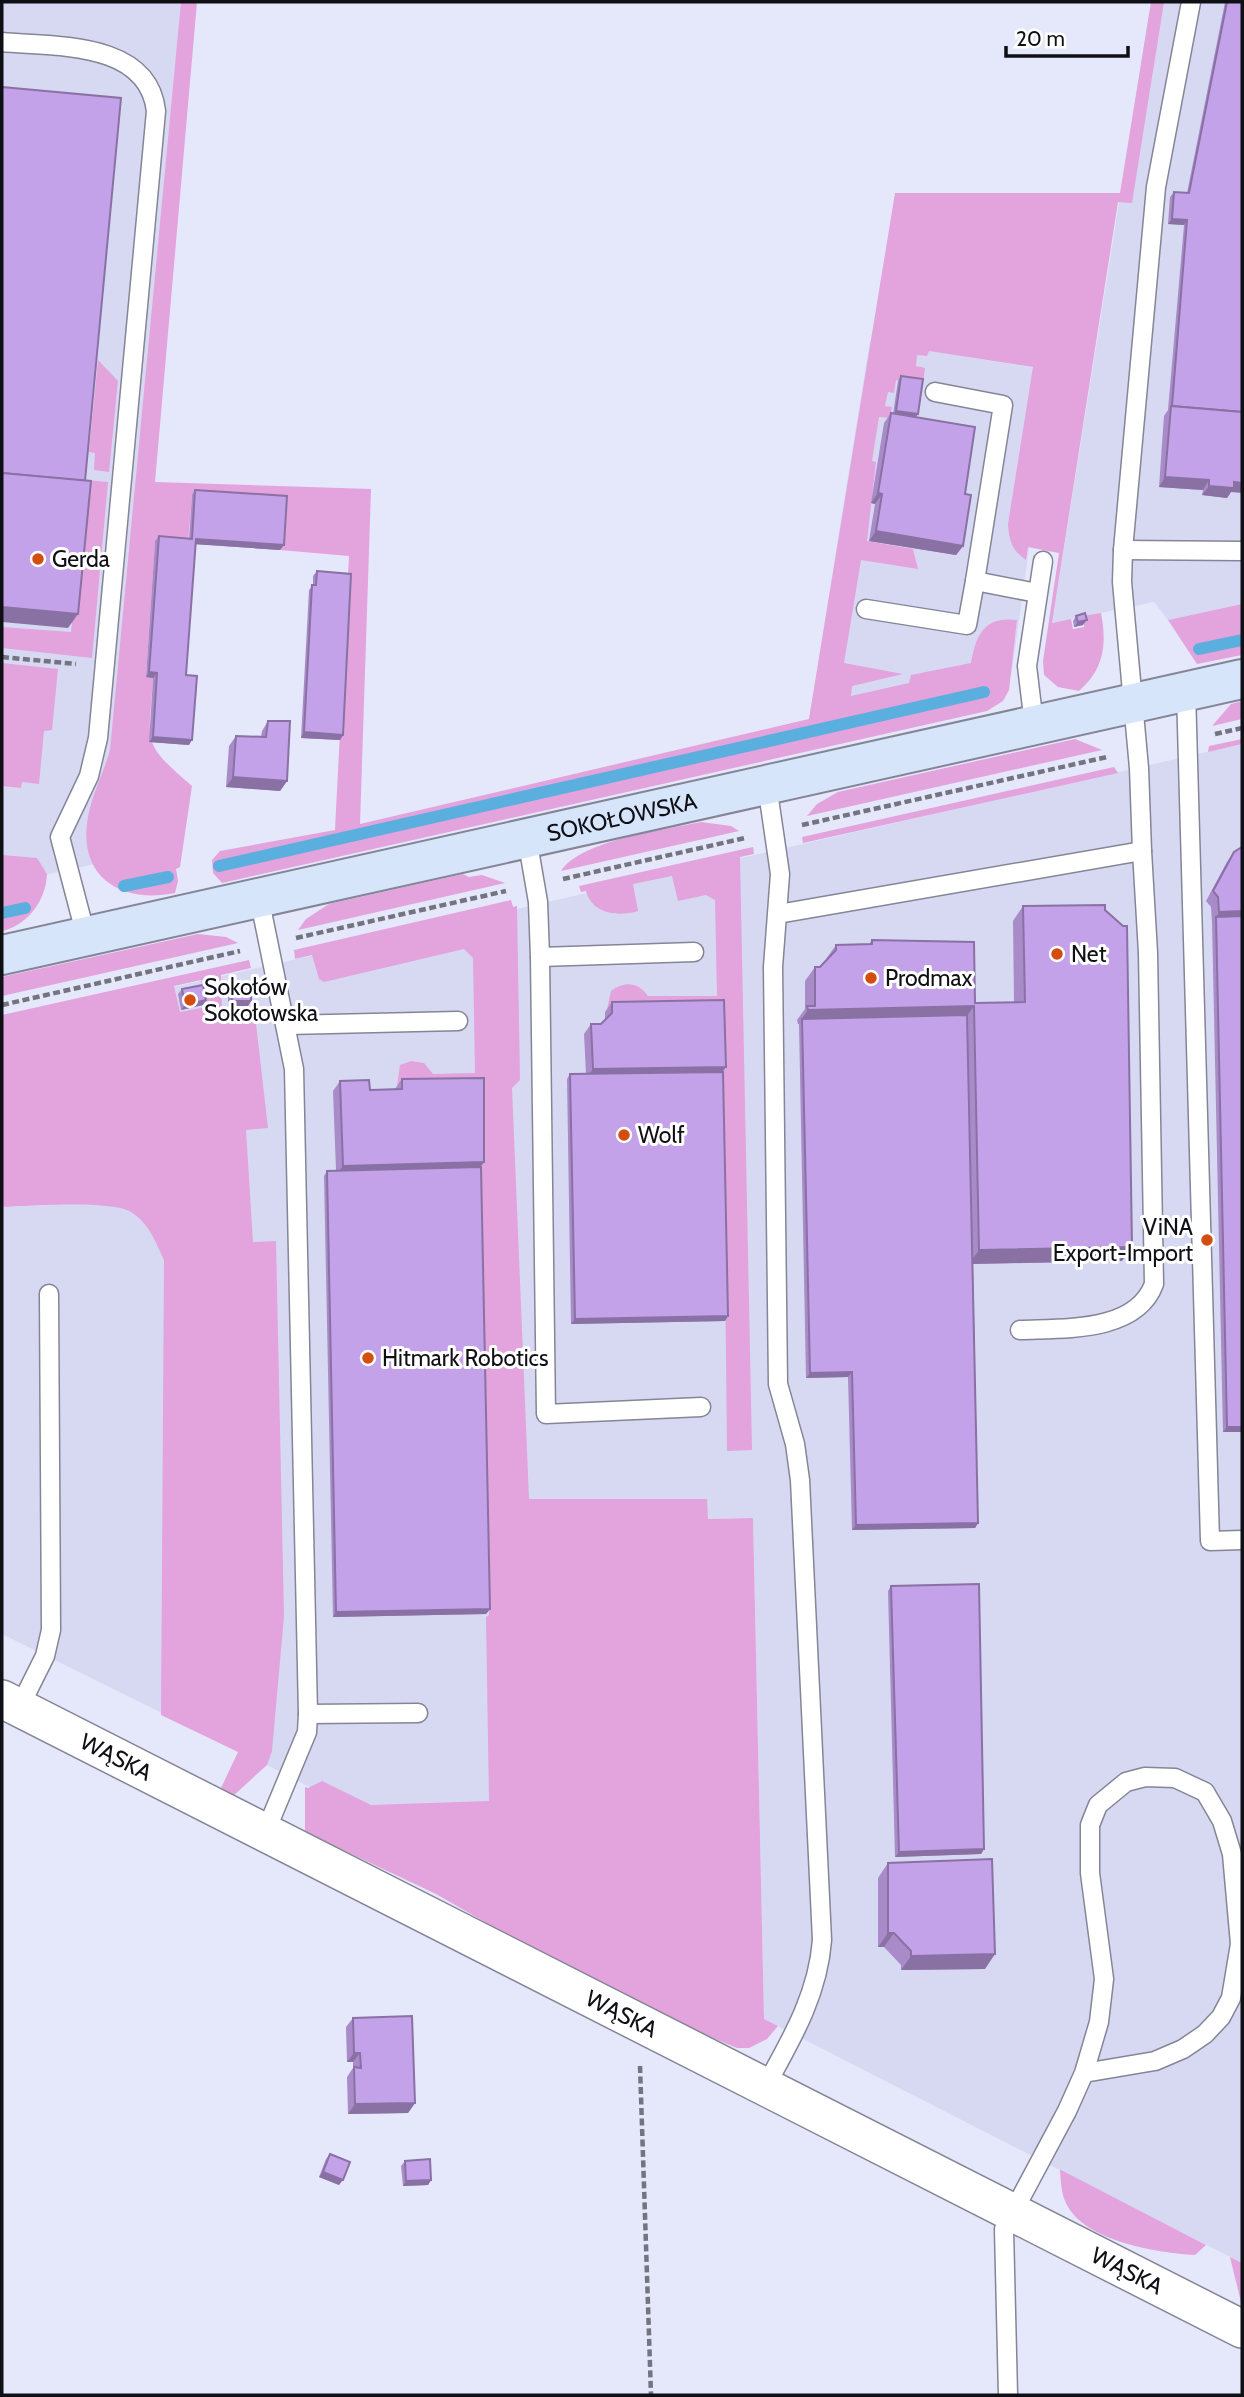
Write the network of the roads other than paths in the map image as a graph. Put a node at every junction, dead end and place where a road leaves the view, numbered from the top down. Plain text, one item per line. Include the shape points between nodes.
1 (1191, 2) edge
2 (2, 42) edge
3 (935, 392) dead end
4 (1123, 550) junction
5 (1242, 551) edge
6 (1043, 561) dead end
7 (975, 581) junction
8 (1037, 593) junction
9 (866, 609) dead end
10 (1242, 678) edge
11 (1186, 691) junction
12 (1134, 702) junction
13 (1034, 724) junction
14 (767, 785) junction
15 (527, 838) junction
16 (1142, 851) junction
17 (259, 897) junction
18 (778, 914) junction
19 (86, 936) junction
20 (694, 952) dead end
21 (2, 955) edge
22 (540, 957) junction
23 (458, 1021) dead end
24 (287, 1025) junction
25 (49, 1294) dead end
26 (1020, 1330) dead end
27 (701, 1407) dead end
28 (1242, 1540) edge
29 (10, 1703) edge
30 (418, 1713) dead end
31 (308, 1714) junction
32 (265, 1833) junction
33 (1084, 2073) junction
34 (765, 2087) junction
35 (1012, 2210) junction
36 (1242, 2329) edge
37 (1008, 2395) edge

1 - 4 lane via 1156,187
2 - 19 lane via 111,55 140,76 155,104 95,757 77,807 60,837
3 - 7 lane via 1003,405
4 - 5 lane
4 - 12 lane
6 - 8 lane
7 - 8 lane
7 - 9 lane via 967,625
8 - 13 lane via 1027,673
10 - 11 street, SOKOŁOWSKA
11 - 12 street, SOKOŁOWSKA
11 - 28 lane via 1210,1541
12 - 13 street, SOKOŁOWSKA
12 - 16 lane
13 - 14 street, SOKOŁOWSKA
14 - 15 street, SOKOŁOWSKA
14 - 18 lane via 780,874
15 - 17 street, SOKOŁOWSKA
15 - 22 lane via 536,885
16 - 18 lane
16 - 26 lane via 1154,1284 1151,1294 1132,1312 1088,1327
17 - 19 street, SOKOŁOWSKA
17 - 24 lane
18 - 34 lane via 773,967 778,1384 800,1480 822,1940 810,2000
19 - 21 street, SOKOŁOWSKA
20 - 22 lane
22 - 27 lane via 547,1415
23 - 24 lane
24 - 31 lane via 295,1096
25 - 29 lane via 51,1630 45,1656
29 - 32 street, WĄSKA
30 - 31 lane
31 - 32 lane via 307,1732
32 - 34 street, WĄSKA
33 - 33 lane via 1099,2022 1104,1979 1090,1873 1090,1825 1098,1805 1126,1782 1175,1778 1205,1791 1222,1821 1232,1854 1240,1944 1231,1998 1221,2017 1183,2049 1155,2061
33 - 35 lane via 1043,2160
34 - 35 street, WĄSKA
35 - 36 street, WĄSKA
35 - 37 lane via 1002,2248

